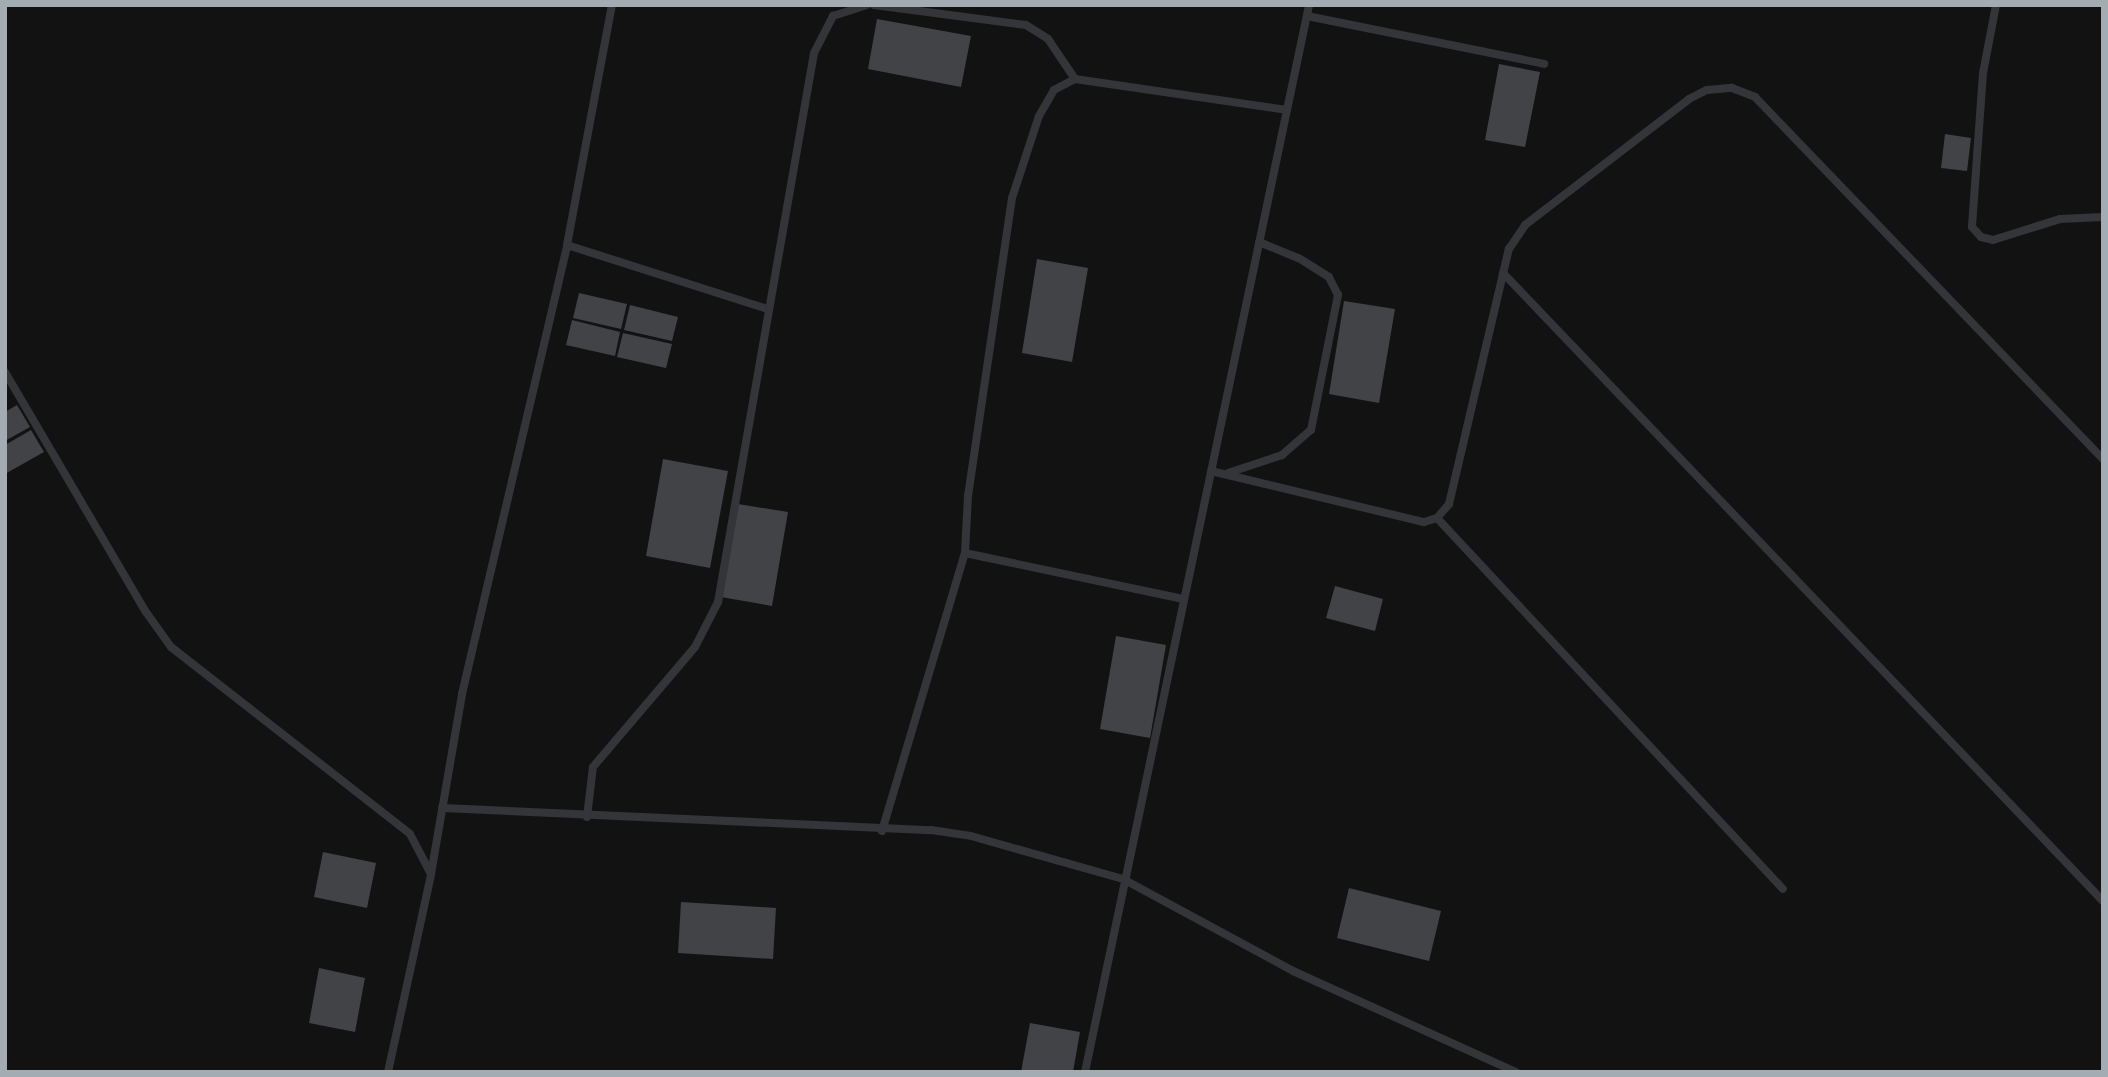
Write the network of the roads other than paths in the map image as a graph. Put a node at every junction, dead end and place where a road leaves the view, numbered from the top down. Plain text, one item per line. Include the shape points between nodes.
1 (612, 5) edge
2 (866, 5) edge
3 (874, 5) edge
4 (1309, 5) edge
5 (1996, 5) edge
6 (1307, 16) junction
7 (1544, 64) dead end
8 (1075, 79) junction
9 (1287, 110) junction
10 (2103, 217) edge
11 (1259, 242) junction
12 (567, 245) junction
13 (1503, 273) junction
14 (767, 309) junction
15 (5, 372) edge
16 (2103, 459) edge
17 (1211, 471) junction
18 (1437, 518) junction
19 (965, 553) junction
20 (1183, 599) junction
21 (442, 808) junction
22 (587, 817) junction
23 (882, 831) junction
24 (431, 874) junction
25 (1123, 878) junction
26 (1783, 889) dead end
27 (2103, 901) edge
28 (388, 1072) edge
29 (1085, 1072) edge
30 (1516, 1072) edge

1 - 12 lane
2 - 14 lane via 833,16 817,41
3 - 8 lane via 1026,25 1048,39
4 - 6 lane
5 - 10 lane via 1983,73 1972,227 1981,237 1993,240 2060,219
6 - 7 lane
6 - 9 lane
8 - 9 lane
8 - 19 lane via 1054,90 1039,116 1012,198 968,496
9 - 11 lane
11 - 17 lane
11 - 17 lane via 1329,277 1338,291 1315,420 1306,439 1282,456 1245,471
12 - 14 lane
12 - 21 lane via 462,694
13 - 16 lane via 1509,249 1525,225 1689,99 1707,90 1732,88 1755,97
13 - 18 lane via 1448,504
13 - 27 lane
14 - 22 lane via 718,602 695,647 593,767
15 - 24 lane via 83,508 171,647 410,834
17 - 18 lane via 1424,522
17 - 20 lane
18 - 26 lane
19 - 20 lane
19 - 23 lane
20 - 25 lane
21 - 22 lane
21 - 24 lane
22 - 23 lane
23 - 25 lane via 971,836
24 - 28 lane
25 - 29 lane
25 - 30 lane via 1293,971

